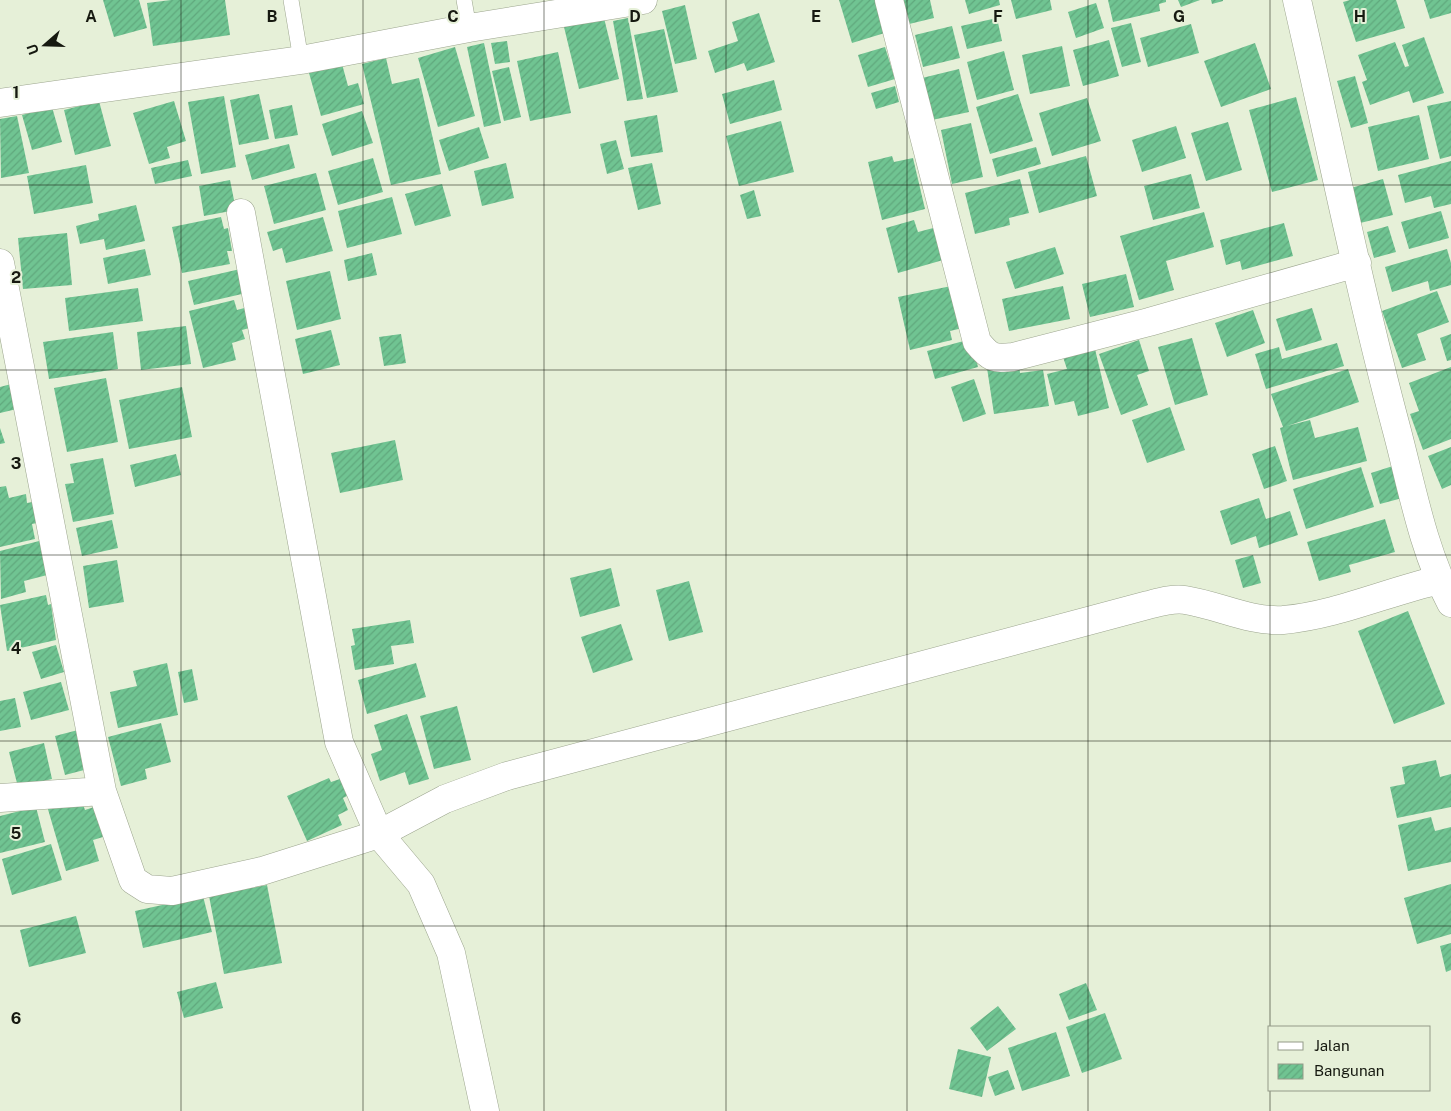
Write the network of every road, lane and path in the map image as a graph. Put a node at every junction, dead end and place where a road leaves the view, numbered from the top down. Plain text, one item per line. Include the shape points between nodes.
1 (292, 0) edge
2 (464, 0) edge
3 (642, 0) edge
4 (889, 0) edge
5 (1298, 0) edge
6 (470, 28) junction
7 (301, 60) junction
8 (0, 103) edge
9 (241, 214) dead end
10 (0, 263) edge
11 (1357, 263) junction
12 (1445, 592) edge
13 (102, 791) junction
14 (0, 798) edge
15 (378, 834) junction
16 (485, 1111) edge

1 - 7 lane
2 - 6 lane
3 - 6 street
4 - 11 street via 977,342 988,356 999,359 1013,357
5 - 11 street
6 - 7 street
7 - 8 street
9 - 15 street via 339,742
10 - 13 street
11 - 12 street via 1378,362
12 - 15 street via 1406,587 1329,612 1282,620 1255,618 1184,600 1154,603 507,776 445,799
13 - 14 street
13 - 15 street via 133,880 146,889 172,891 262,871
15 - 16 street via 421,884 451,953

